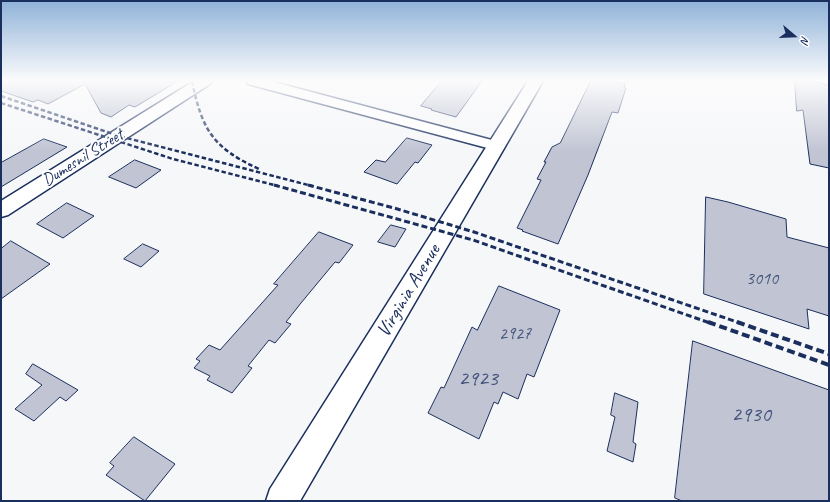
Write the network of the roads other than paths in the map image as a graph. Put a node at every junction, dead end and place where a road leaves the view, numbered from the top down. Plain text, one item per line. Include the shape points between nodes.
1 (168, 104) edge
2 (341, 104) edge
3 (522, 104) edge
4 (497, 146) junction
5 (1, 210) edge
6 (282, 501) edge

1 - 5 main road, Dumesnil Street
2 - 4 street
3 - 4 main road, Virginia Avenue
4 - 6 main road, Virginia Avenue

